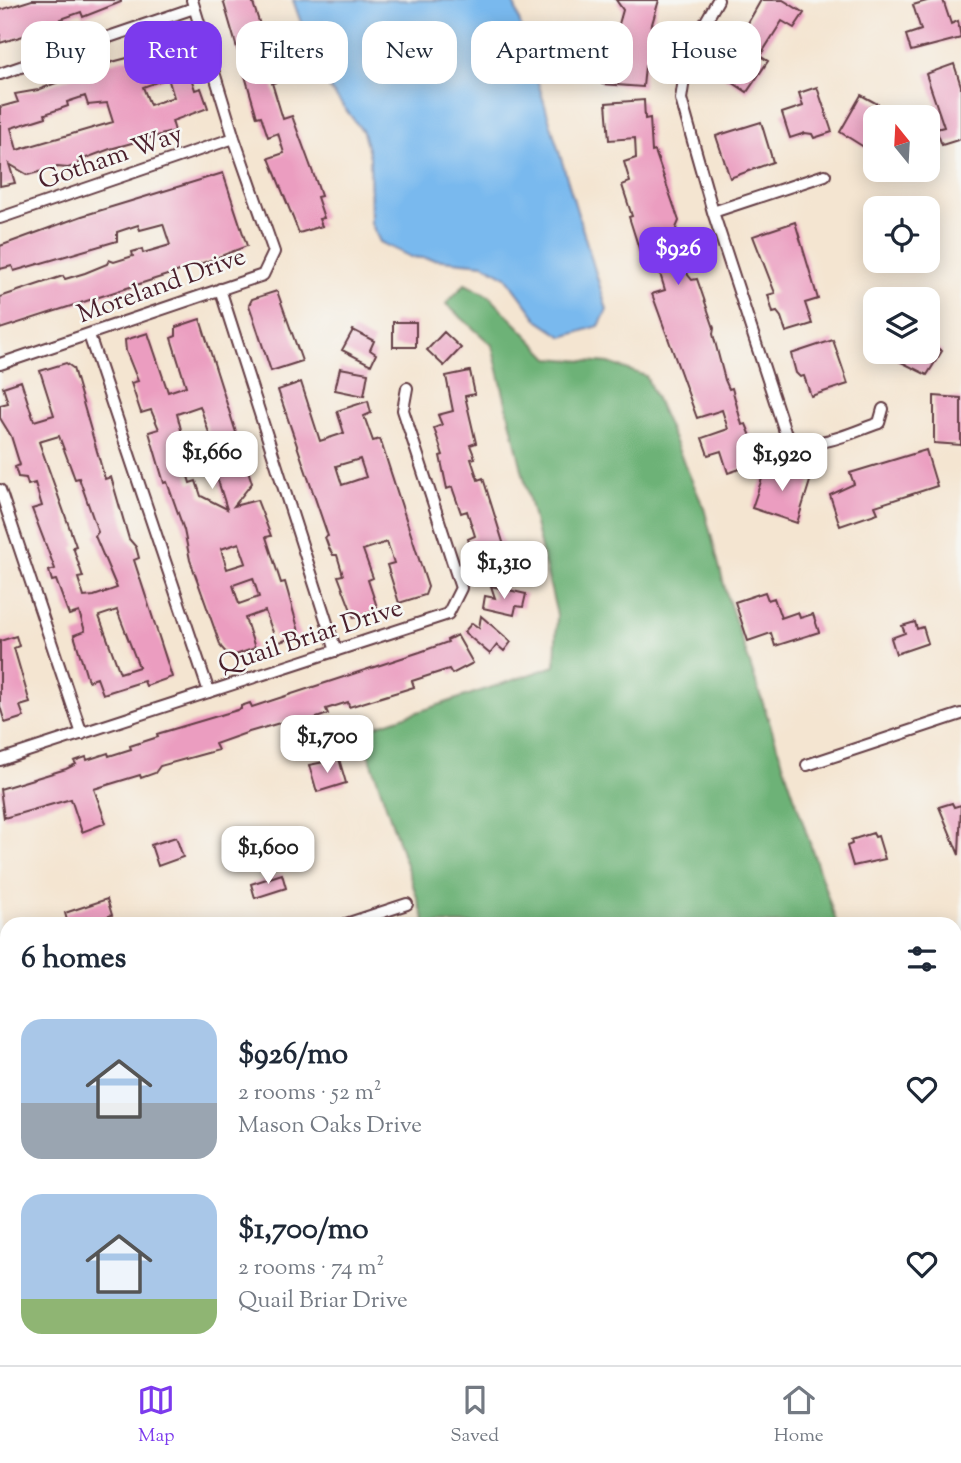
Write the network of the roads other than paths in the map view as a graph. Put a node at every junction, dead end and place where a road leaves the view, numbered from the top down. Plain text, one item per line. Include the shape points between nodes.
1 (718, 0) edge
2 (193, 4) edge
3 (0, 74) edge
4 (234, 138) junction
5 (825, 176) dead end
6 (713, 212) junction
7 (0, 218) edge
8 (220, 289) junction
9 (89, 335) junction
10 (0, 364) edge
11 (407, 388) dead end
12 (883, 409) dead end
13 (0, 489) edge
14 (336, 651) junction
15 (209, 692) junction
16 (961, 714) edge
17 (82, 734) junction
18 (0, 761) edge
19 (807, 765) dead end
20 (407, 904) dead end
21 (367, 917) edge

1 - 6 street via 688,53 681,99
2 - 3 street
2 - 4 street, Moreland Drive
4 - 7 street, Gotham Way
4 - 8 street, Moreland Drive via 274,252 262,275
5 - 6 street
6 - 12 street via 786,435 798,443 820,443 879,422
8 - 9 street, Moreland Drive
8 - 14 street
9 - 10 street, Moreland Drive
9 - 15 street
11 - 14 street, Quail Briar Drive via 403,410 461,587 448,614
13 - 17 street
14 - 15 street, Quail Briar Drive
15 - 17 street, Quail Briar Drive
16 - 19 street
17 - 18 street, Quail Briar Drive
20 - 21 street

